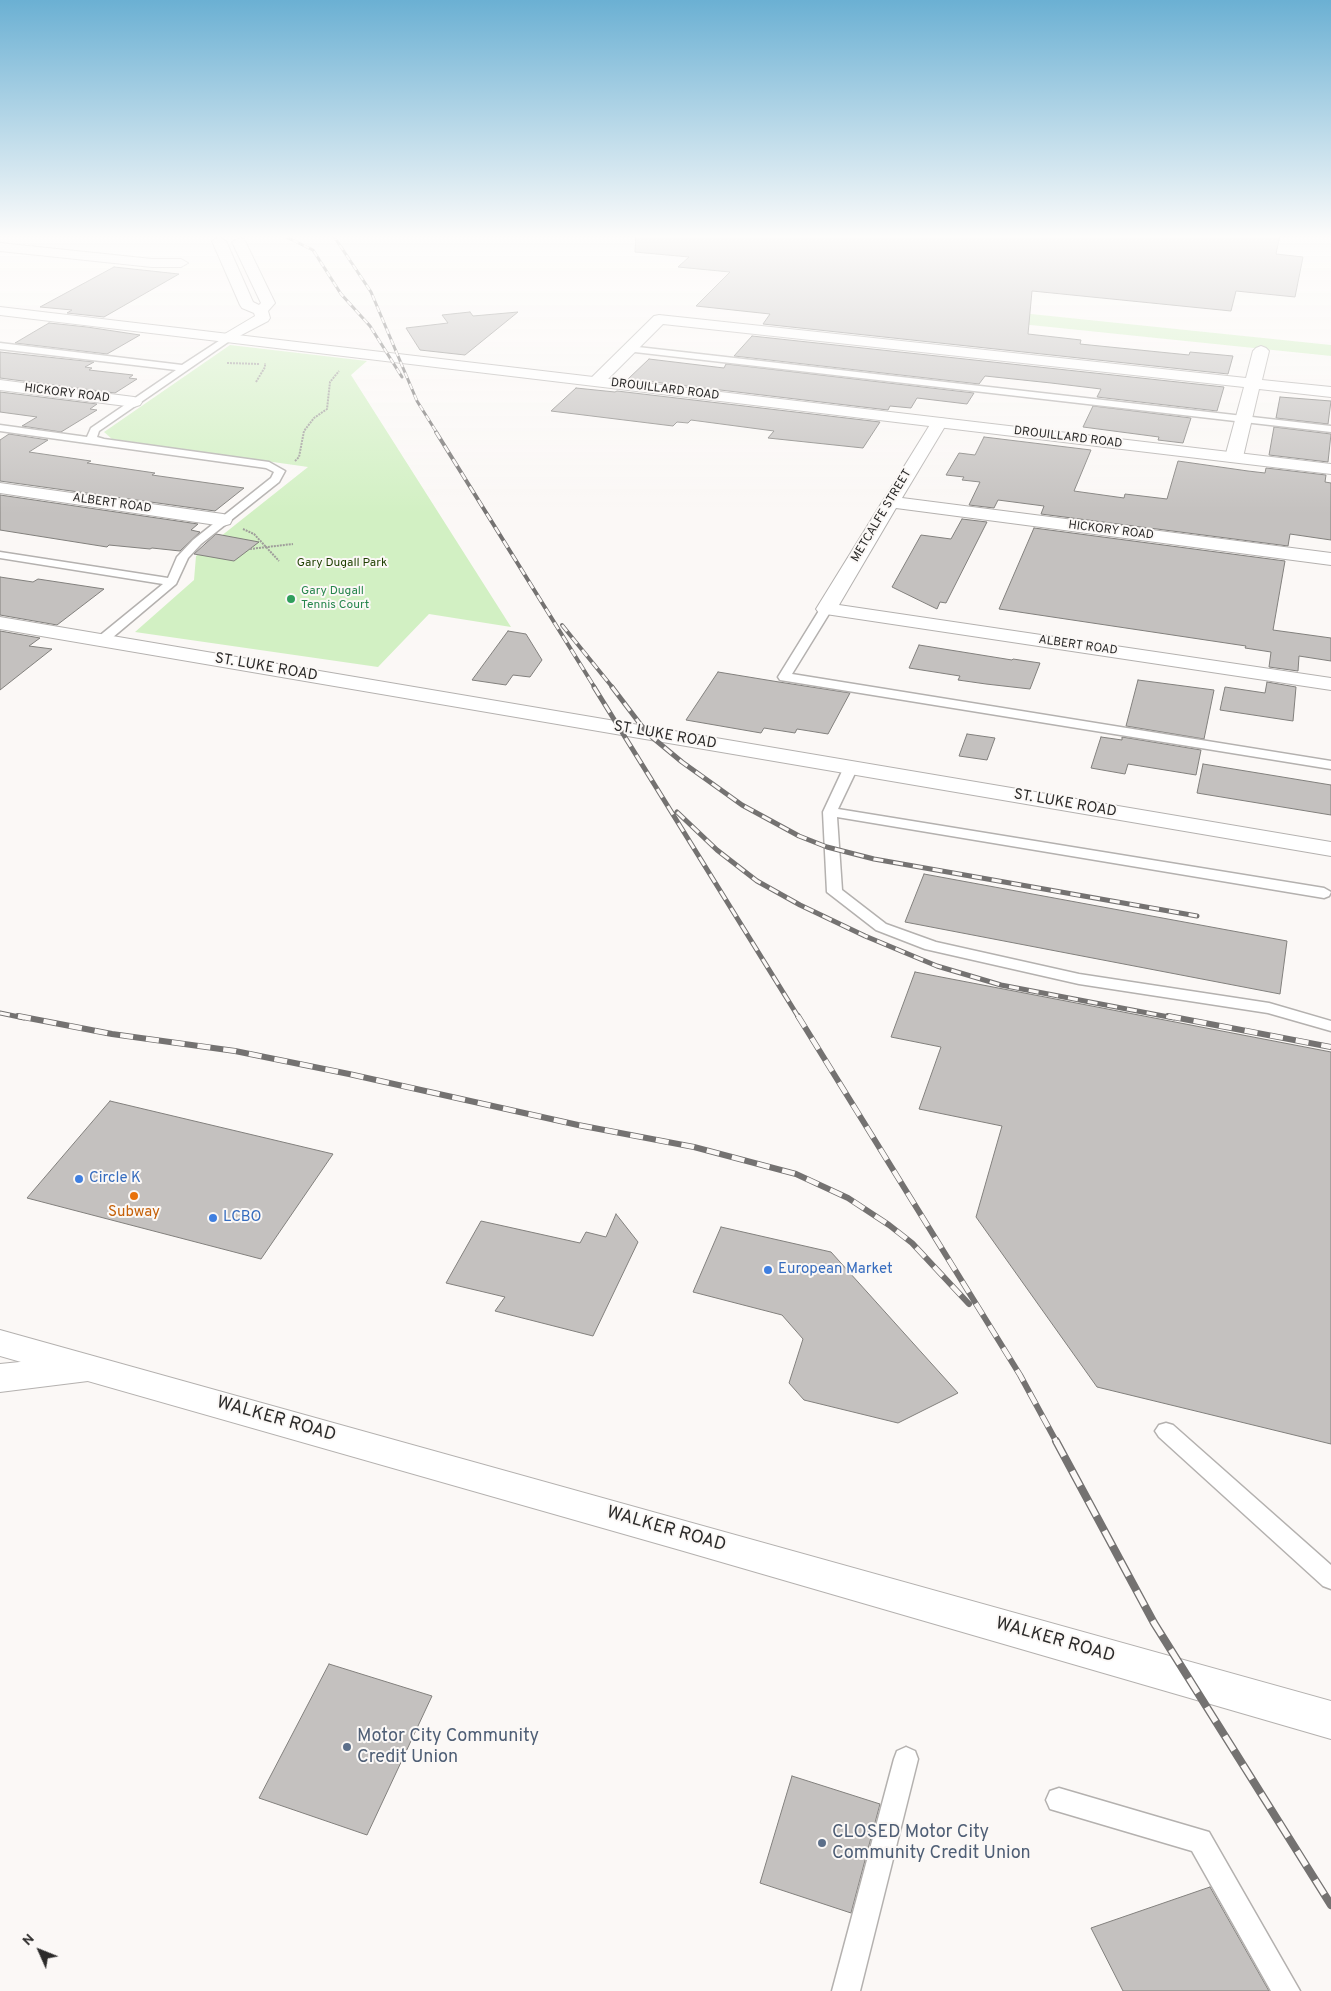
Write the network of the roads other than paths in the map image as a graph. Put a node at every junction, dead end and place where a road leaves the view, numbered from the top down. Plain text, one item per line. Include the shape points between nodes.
1 (143, 328) edge
2 (246, 328) edge
3 (650, 328) edge
4 (740, 328) edge
5 (228, 338) junction
6 (0, 346) edge
7 (629, 349) junction
8 (1261, 351) dead end
9 (183, 368) junction
10 (596, 382) junction
11 (1253, 384) junction
12 (0, 385) edge
13 (1331, 392) edge
14 (134, 402) junction
15 (1244, 419) junction
16 (939, 423) junction
17 (0, 428) edge
18 (1331, 429) edge
19 (102, 442) junction
20 (1234, 457) junction
21 (1331, 469) edge
22 (0, 488) edge
23 (891, 502) junction
24 (223, 520) junction
25 (0, 555) edge
26 (1331, 559) edge
27 (172, 582) junction
28 (826, 609) junction
29 (0, 623) edge
30 (102, 640) junction
31 (1331, 684) edge
32 (1331, 765) edge
33 (851, 767) junction
34 (830, 812) junction
35 (1331, 848) edge
36 (1324, 894) dead end
37 (1331, 1026) edge
38 (0, 1343) edge
39 (88, 1368) junction
40 (0, 1378) edge
41 (1166, 1431) dead end
42 (1331, 1579) edge
43 (1331, 1720) edge
44 (906, 1759) dead end
45 (1059, 1800) dead end
46 (846, 1991) edge
47 (1286, 1991) edge

1 - 5 street, DROUILLARD ROAD
2 - 5 street
3 - 7 street
4 - 11 street
5 - 9 lane
5 - 10 street, DROUILLARD ROAD
6 - 9 lane
7 - 10 street
7 - 15 lane
8 - 11 street
9 - 14 lane
10 - 16 street, DROUILLARD ROAD
11 - 13 street
11 - 15 street
12 - 14 street, HICKORY ROAD
14 - 19 lane via 94,430 92,438
15 - 18 lane
15 - 20 street
16 - 20 street, DROUILLARD ROAD
16 - 23 street, METCALFE STREET
17 - 19 lane
19 - 24 lane via 269,465 280,471 275,480
20 - 21 street, DROUILLARD ROAD
22 - 24 street, ALBERT ROAD
23 - 26 street, HICKORY ROAD
23 - 28 street, METCALFE STREET
24 - 27 lane via 183,557
25 - 27 lane
27 - 30 lane
28 - 31 street, ALBERT ROAD
28 - 32 lane via 784,677
29 - 30 street, ST. LUKE ROAD
30 - 33 street, ST. LUKE ROAD
33 - 34 lane
33 - 35 street, ST. LUKE ROAD
34 - 36 lane
34 - 37 lane via 835,892 881,927 931,946 1079,979 1269,1008
38 - 39 street, WALKER ROAD
39 - 40 street
39 - 43 street, WALKER ROAD
41 - 42 lane
44 - 46 lane
45 - 47 lane via 1200,1842

